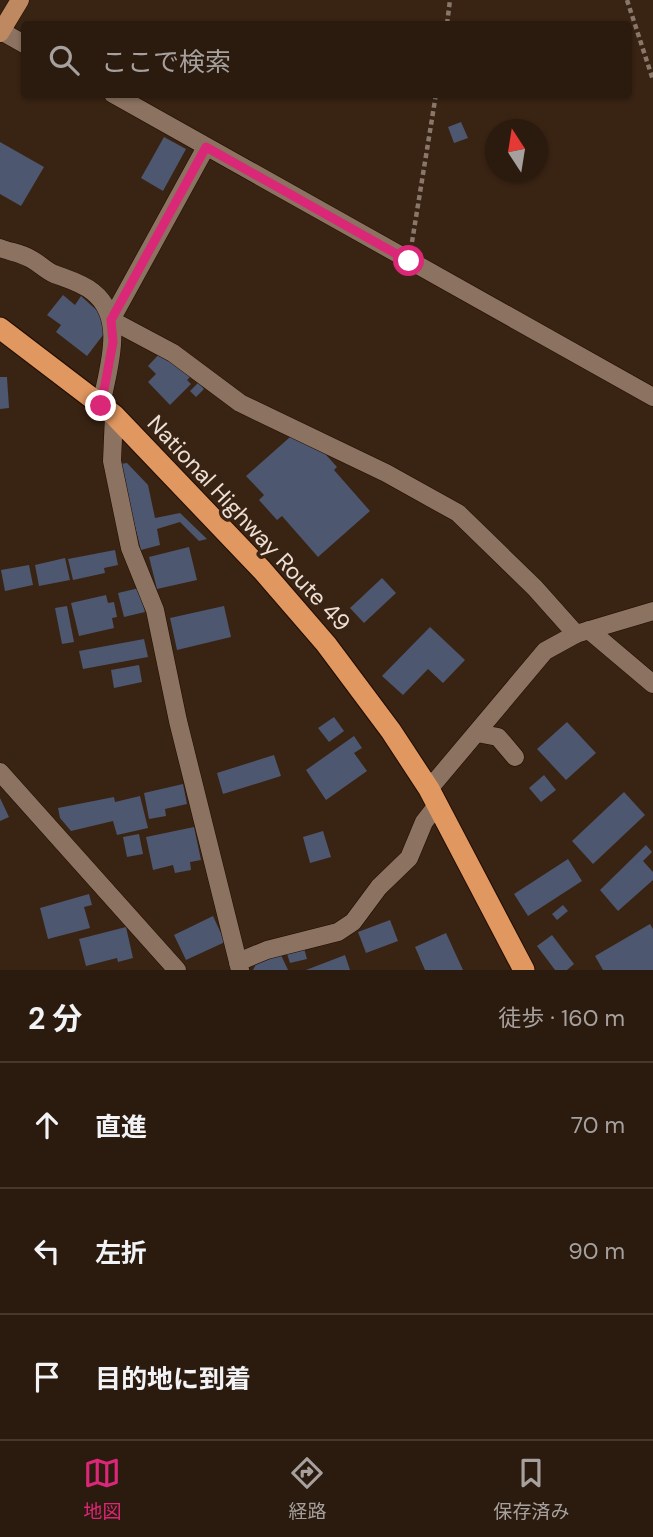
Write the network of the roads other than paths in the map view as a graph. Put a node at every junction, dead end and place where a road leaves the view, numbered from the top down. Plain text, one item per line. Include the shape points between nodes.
1 (20, 0) edge
2 (1, 32) edge
3 (21, 42) edge
4 (120, 98) edge
5 (206, 147) junction
6 (0, 248) edge
7 (111, 320) junction
8 (0, 328) edge
9 (653, 397) edge
10 (107, 410) junction
11 (653, 611) edge
12 (583, 632) junction
13 (653, 684) edge
14 (477, 733) junction
15 (515, 757) dead end
16 (0, 772) edge
17 (433, 797) junction
18 (239, 966) edge
19 (177, 970) edge
20 (524, 970) edge

1 - 2 main road
2 - 3 street
4 - 5 street
5 - 7 street
5 - 9 street
6 - 7 street via 29,257 49,272 94,292
7 - 10 street
7 - 12 street via 173,353 240,403 386,472 458,513
8 - 10 highway, National Highway Route 49
10 - 17 highway, National Highway Route 49 via 262,570 318,635 371,702
10 - 18 street via 130,548 155,610
11 - 12 street
12 - 13 street
12 - 14 street via 545,651
14 - 15 street via 498,737
14 - 17 street
16 - 19 street
17 - 18 street via 409,858 353,922 338,932 267,950
17 - 20 highway, National Highway Route 49

